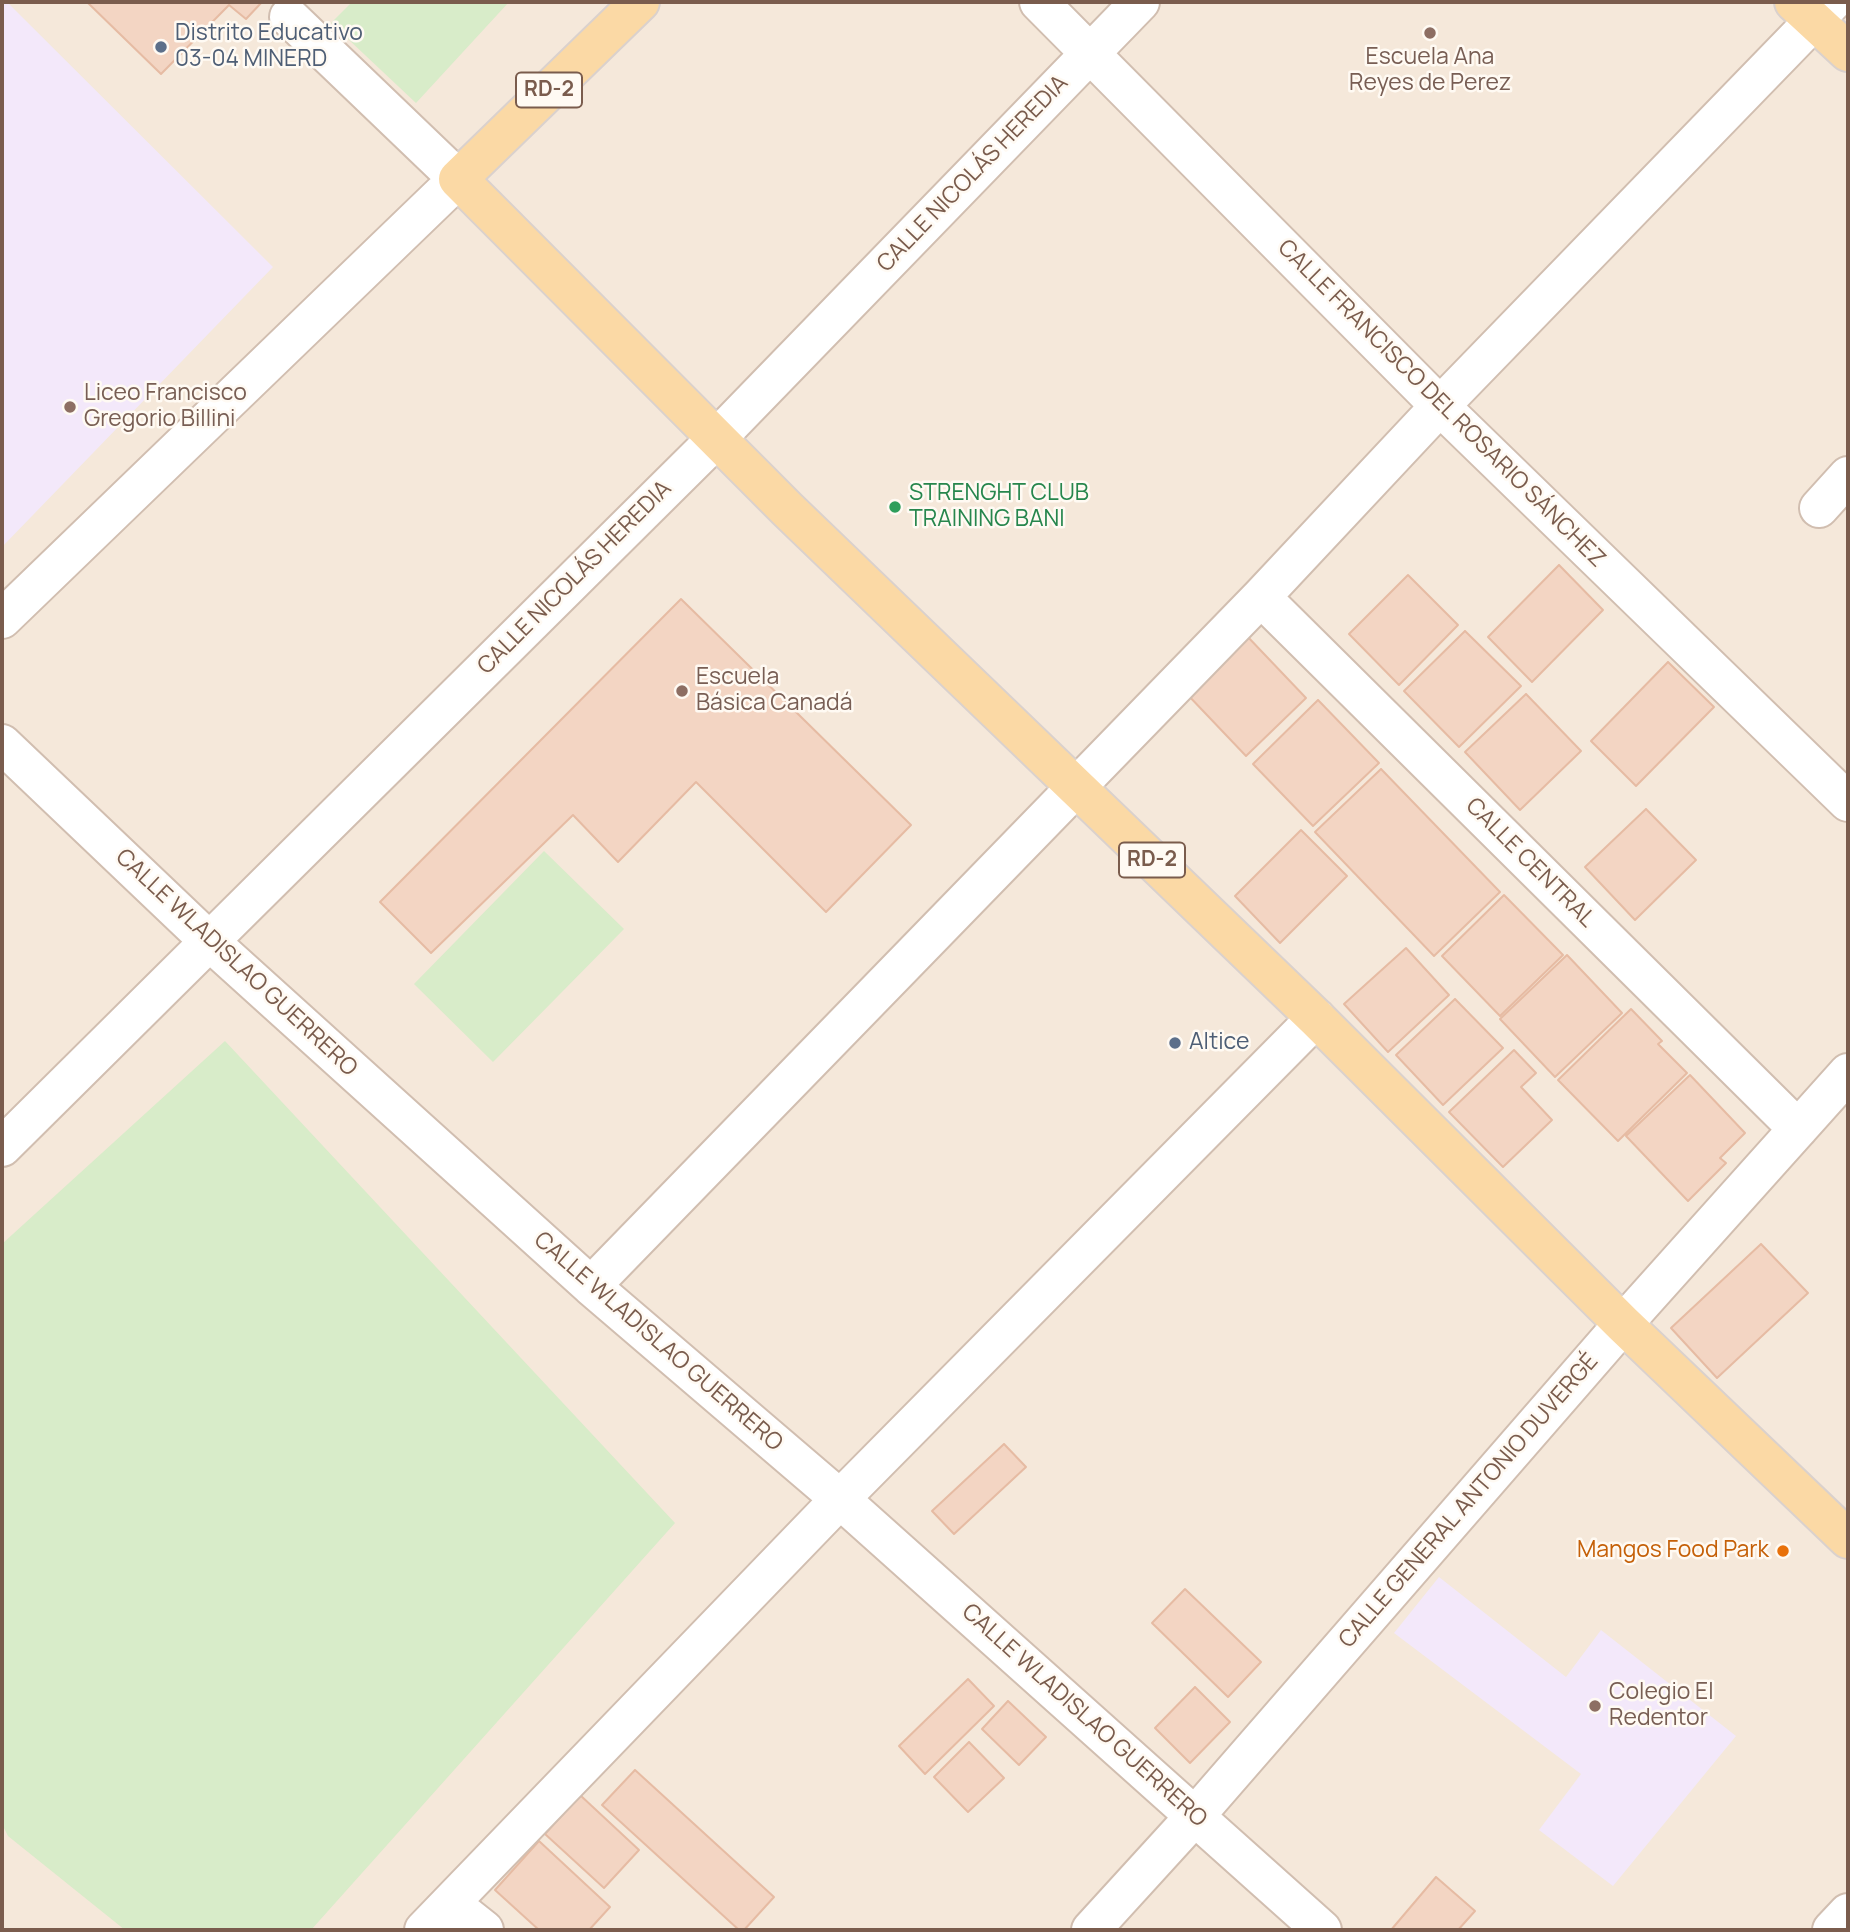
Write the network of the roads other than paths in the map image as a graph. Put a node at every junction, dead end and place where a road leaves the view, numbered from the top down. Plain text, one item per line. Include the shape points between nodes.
1 (640, 2) edge
2 (1039, 2) edge
3 (1140, 2) edge
4 (1813, 8) edge
5 (289, 17) dead end
6 (1848, 52) edge
7 (1089, 54) junction
8 (457, 179) junction
9 (1440, 406) junction
10 (717, 438) junction
11 (1848, 477) edge
12 (1819, 508) dead end
13 (1261, 597) junction
14 (2, 619) edge
15 (2, 744) edge
16 (1077, 787) junction
17 (1848, 802) edge
18 (208, 940) junction
19 (1316, 1018) junction
20 (1848, 1073) edge
21 (1798, 1129) junction
22 (2, 1147) edge
23 (591, 1286) junction
24 (1623, 1324) junction
25 (839, 1499) junction
26 (1848, 1539) edge
27 (1195, 1816) junction
28 (450, 1903) junction
29 (1848, 1913) edge
30 (424, 1930) edge
31 (484, 1930) edge
32 (1091, 1930) edge
33 (1322, 1930) edge
34 (1832, 1930) edge

1 - 8 main road, RD-2
2 - 7 street, CALLE FRANCISCO DEL ROSARIO SÁNCHEZ
3 - 7 street, CALLE NICOLÁS HEREDIA
4 - 6 main road
4 - 9 street
5 - 8 street
7 - 9 street, CALLE FRANCISCO DEL ROSARIO SÁNCHEZ
7 - 10 street, CALLE NICOLÁS HEREDIA
8 - 10 main road, RD-2
8 - 14 street
9 - 13 street
9 - 17 street, CALLE FRANCISCO DEL ROSARIO SÁNCHEZ
10 - 16 main road, RD-2
10 - 18 street, CALLE NICOLÁS HEREDIA
11 - 12 street
13 - 16 street
13 - 21 street, CALLE CENTRAL
15 - 18 street, CALLE WLADISLAO GUERRERO
16 - 19 main road, RD-2
16 - 23 street
18 - 22 street, CALLE NICOLÁS HEREDIA
18 - 23 street, CALLE WLADISLAO GUERRERO
19 - 24 main road, RD-2
19 - 25 street
20 - 21 street, CALLE GENERAL ANTONIO DUVERGÉ
21 - 24 street, CALLE GENERAL ANTONIO DUVERGÉ
23 - 25 street, CALLE WLADISLAO GUERRERO
24 - 26 main road, RD-2
24 - 27 street, CALLE GENERAL ANTONIO DUVERGÉ
25 - 27 street, CALLE WLADISLAO GUERRERO
25 - 28 street
27 - 32 street, CALLE GENERAL ANTONIO DUVERGÉ
27 - 33 street, CALLE WLADISLAO GUERRERO
28 - 30 street
28 - 31 street
29 - 34 street

